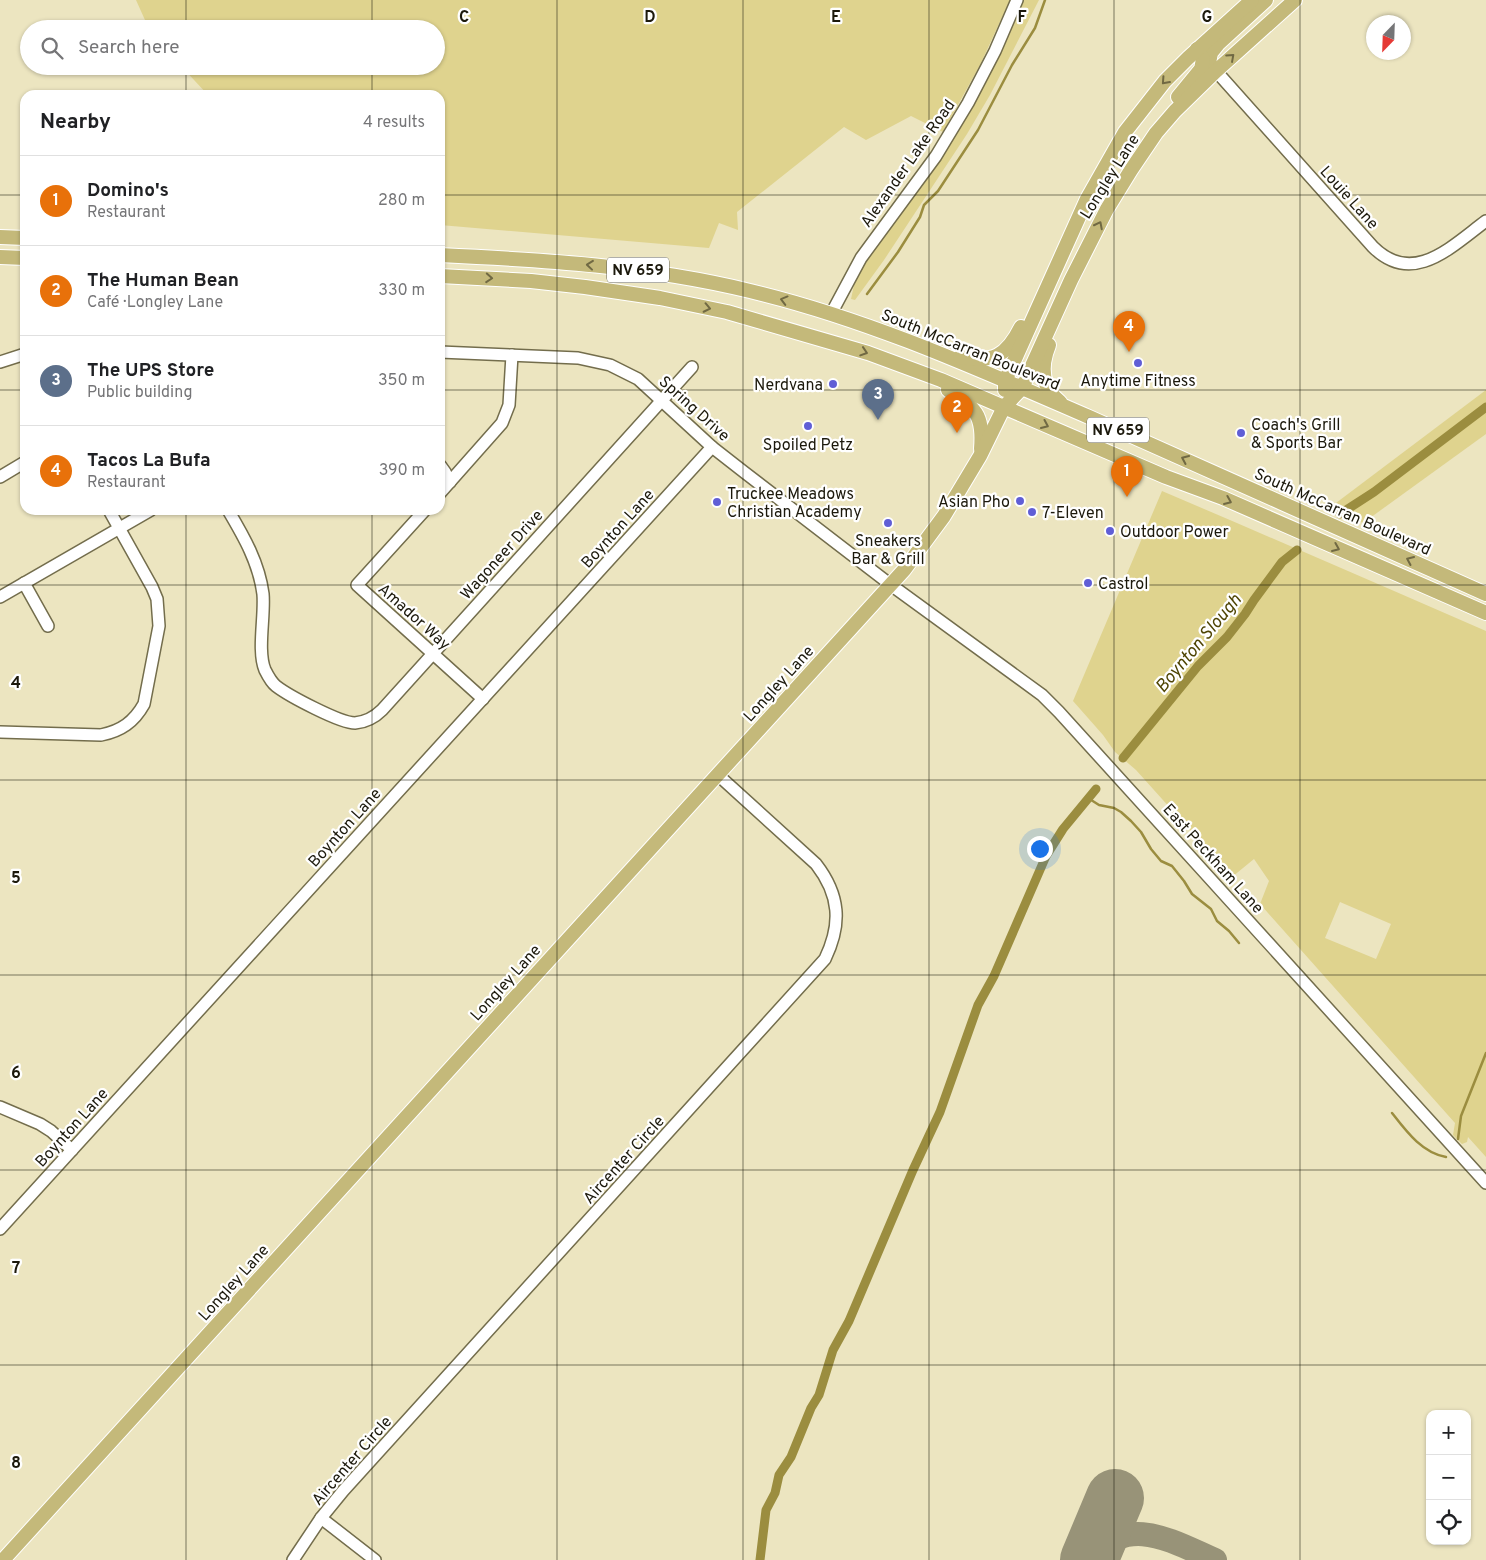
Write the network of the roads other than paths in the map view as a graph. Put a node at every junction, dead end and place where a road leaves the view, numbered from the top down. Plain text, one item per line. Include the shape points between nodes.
1 (1017, 0) edge
2 (1252, 0) edge
3 (1266, 0) edge
4 (1295, 0) edge
5 (1197, 49) junction
6 (1216, 71) junction
7 (1119, 187) junction
8 (1486, 221) edge
9 (0, 237) edge
10 (20, 238) edge
11 (1089, 244) junction
12 (1064, 250) junction
13 (445, 255) edge
14 (0, 257) edge
15 (20, 258) edge
16 (445, 276) edge
17 (831, 314) junction
18 (934, 351) junction
19 (445, 352) edge
20 (512, 355) junction
21 (20, 356) edge
22 (0, 362) edge
23 (692, 367) dead end
24 (915, 370) junction
25 (1005, 381) junction
26 (1022, 388) junction
27 (661, 401) junction
28 (1004, 407) junction
29 (1069, 408) junction
30 (712, 447) junction
31 (980, 456) junction
32 (20, 465) edge
33 (445, 472) edge
34 (0, 477) edge
35 (450, 482) junction
36 (445, 488) edge
37 (112, 515) edge
38 (143, 515) edge
39 (231, 515) edge
40 (421, 515) edge
41 (119, 529) junction
42 (1380, 567) junction
43 (24, 584) junction
44 (891, 585) junction
45 (1486, 594) edge
46 (0, 597) edge
47 (1486, 605) edge
48 (1486, 613) edge
49 (48, 626) dead end
50 (433, 654) junction
51 (483, 699) junction
52 (0, 732) edge
53 (718, 774) junction
54 (0, 1107) edge
55 (72, 1150) junction
56 (1486, 1184) edge
57 (0, 1230) edge
58 (321, 1518) junction
59 (4, 1560) edge
60 (293, 1560) edge
61 (375, 1560) edge

1 - 17 street, Alexander Lake Road via 968,103 936,156 861,258
2 - 5 main road, Longley Lane
3 - 6 main road via 1211,53 1209,63
6 -> 4 main road, Longley Lane
5 - 7 main road via 1203,58 1201,69 1149,130 1131,158
5 -> 12 main road, Longley Lane via 1165,81 1125,132 1087,199
6 - 7 main road, Longley Lane via 1156,134
6 - 8 street, Louie Lane via 1372,247 1386,258 1405,264 1427,262
11 -> 7 main road, Longley Lane
9 - 10 main road
11 - 26 main road, Longley Lane
11 - 29 main road via 1043,368 1044,381 1052,395
12 - 18 main road via 1006,350 995,357 982,359
12 - 25 main road, Longley Lane
17 -> 13 main road, South McCarran Boulevard / NV 659 via 749,291 638,270 551,260
14 - 15 main road
16 -> 24 main road, NV 659 via 531,281 660,298 727,312
17 - 18 main road, South McCarran Boulevard / NV 659
18 - 25 main road, South McCarran Boulevard / NV 659
19 - 20 street, Spring Drive
20 - 27 street, Spring Drive via 578,358 610,365 638,379
20 - 35 street via 507,414 498,429
21 - 22 street
23 - 27 street, Wagoneer Drive
24 - 28 main road, NV 659
24 - 31 main road via 974,410 982,432
25 - 26 main road, South McCarran Boulevard / NV 659
25 - 28 main road, Longley Lane
26 - 28 main road, Longley Lane
26 - 29 main road, South McCarran Boulevard / NV 659
27 - 30 street, Spring Drive
27 - 50 street, Wagoneer Drive
28 - 31 main road, Longley Lane
28 -> 42 main road, NV 659
45 -> 29 main road, South McCarran Boulevard / NV 659
30 - 44 street, Spring Drive
30 - 51 street, Boynton Lane
31 - 44 main road, Longley Lane via 925,544
32 - 34 street
33 - 35 street
35 - 36 street
37 - 41 street
38 - 41 street
39 - 50 street, Wagoneer Drive via 249,547 260,577 264,669 282,690 339,720 369,720
40 - 50 street, Amador Way via 357,586
41 - 43 street
41 - 52 street via 152,586 159,612 147,694 138,715 121,729 101,735
42 - 47 main road via 1424,578
42 - 48 main road, NV 659
43 - 46 street
43 - 49 street
44 - 53 main road, Longley Lane
44 - 56 street, East Peckham Lane via 1034,688 1060,712
50 - 51 street, Amador Way
51 - 55 street, Boynton Lane
53 - 58 street, Aircenter Circle via 824,874 834,897 837,922 825,959
53 - 59 main road, Longley Lane
54 - 55 street via 40,1124
55 - 57 street, Boynton Lane
58 - 60 street, Aircenter Circle
58 - 61 street

